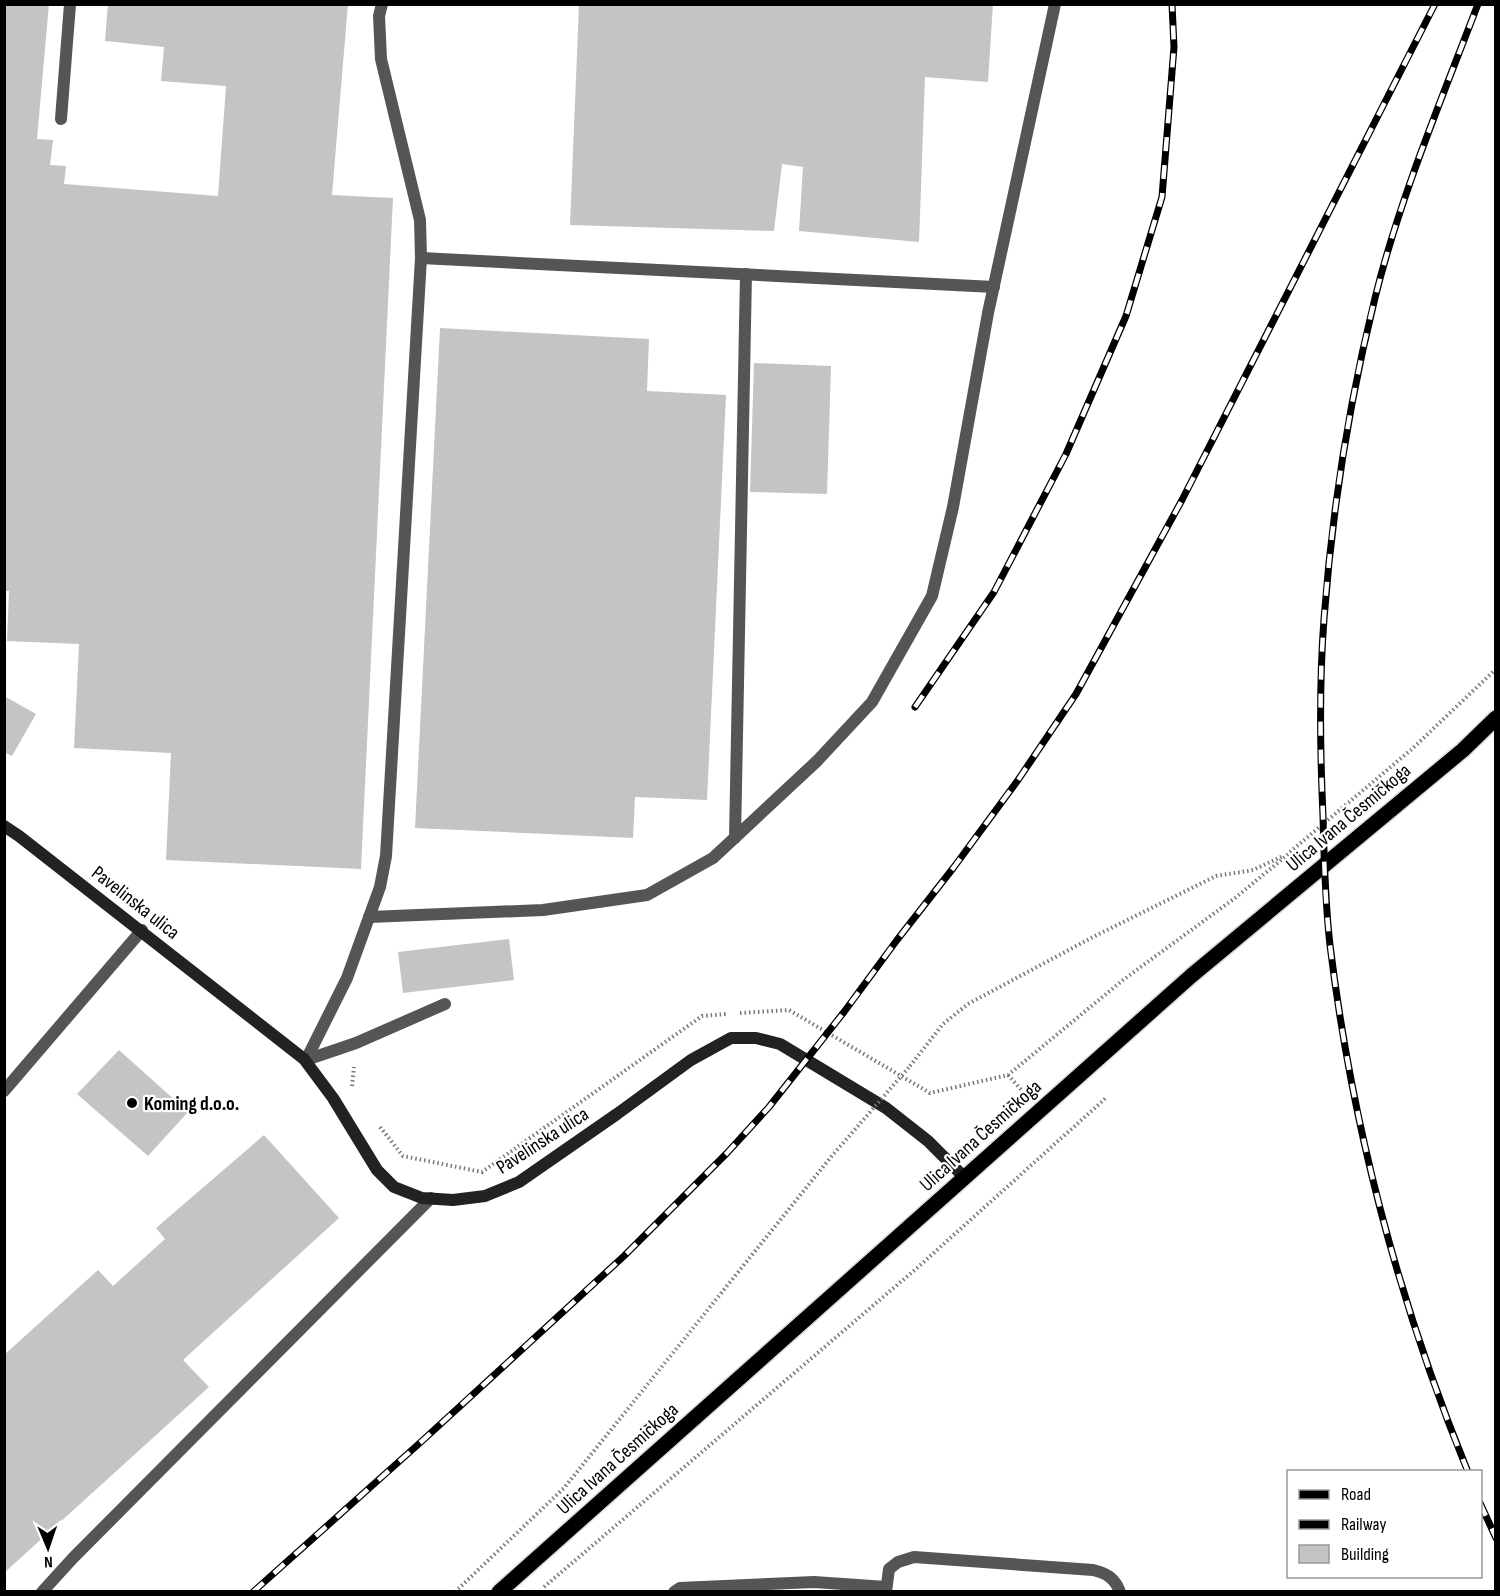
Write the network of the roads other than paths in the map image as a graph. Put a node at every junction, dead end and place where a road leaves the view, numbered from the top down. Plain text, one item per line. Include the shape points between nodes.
1 (70, 4) edge
2 (382, 4) edge
3 (1055, 4) edge
4 (61, 119) dead end
5 (421, 258) junction
6 (746, 274) junction
7 (994, 287) junction
8 (1496, 718) edge
9 (4, 826) edge
10 (735, 838) junction
11 (369, 917) junction
12 (142, 930) junction
13 (445, 1005) dead end
14 (306, 1060) junction
15 (4, 1091) edge
16 (964, 1177) junction
17 (431, 1198) junction
18 (702, 1589) edge
19 (886, 1589) edge
20 (42, 1592) edge
21 (499, 1592) edge
22 (674, 1592) edge
23 (1120, 1592) edge

1 - 4 street
2 - 5 street via 381,59 420,220
3 - 7 street
5 - 6 street
5 - 11 street via 386,856
6 - 7 street
6 - 10 street
7 - 10 street via 953,507 932,596 872,702 817,761
8 - 16 main road, Ulica Ivana Česmičkoga via 1463,750 1191,976
9 - 12 main road, Pavelinska ulica
10 - 11 street via 713,858 647,895 543,910
11 - 14 street via 342,991
12 - 14 main road, Pavelinska ulica
12 - 15 street
13 - 14 street
14 - 17 main road, Pavelinska ulica via 377,1170 394,1187
16 - 17 main road, Pavelinska ulica via 886,1108 780,1044 732,1038 691,1060 519,1182 485,1196
16 - 21 main road, Ulica Ivana Česmičkoga
17 - 20 street
18 - 19 street via 814,1582
18 - 22 street via 680,1588
19 - 23 street via 889,1569 914,1557 1093,1570 1106,1574

